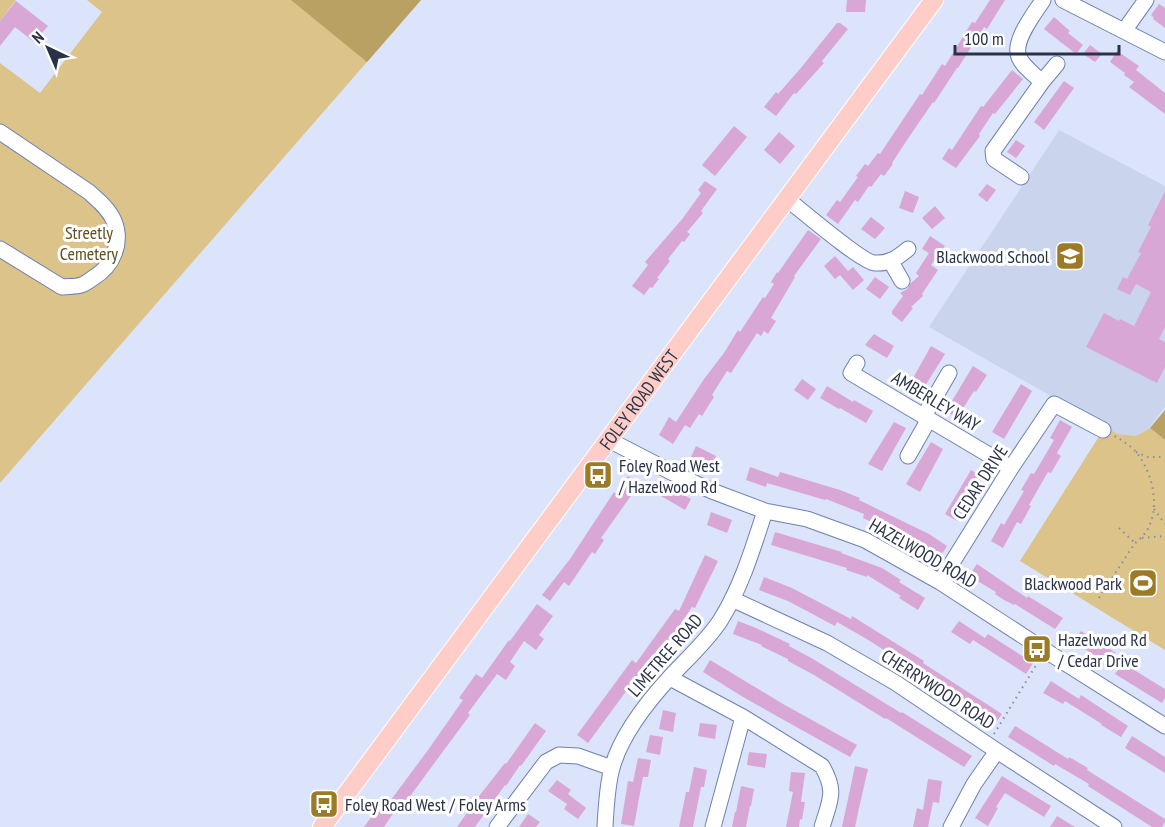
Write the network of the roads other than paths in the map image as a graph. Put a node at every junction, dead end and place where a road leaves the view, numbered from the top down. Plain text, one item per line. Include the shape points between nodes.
1 (1043, 0) edge
2 (1063, 0) edge
3 (1146, 0) edge
4 (930, 2) edge
5 (1124, 31) junction
6 (1165, 52) edge
7 (1057, 64) dead end
8 (1042, 82) junction
9 (0, 132) edge
10 (1021, 177) dead end
11 (788, 199) junction
12 (0, 249) edge
13 (908, 249) dead end
14 (891, 262) junction
15 (902, 281) dead end
16 (856, 363) dead end
17 (950, 373) dead end
18 (926, 418) junction
19 (1103, 430) road end
20 (609, 440) junction
21 (908, 456) dead end
22 (1011, 468) junction
23 (765, 511) junction
24 (940, 582) junction
25 (732, 599) junction
26 (670, 678) junction
27 (743, 717) junction
28 (1165, 726) edge
29 (992, 748) junction
30 (612, 768) junction
31 (322, 827) edge
32 (497, 827) edge
33 (605, 827) edge
34 (713, 827) edge
35 (822, 827) edge
36 (951, 827) edge
37 (1114, 827) edge

1 - 8 street via 1019,40 1018,55
2 - 5 street
3 - 5 street
4 - 11 main road, FOLEY ROAD WEST
5 - 6 street
7 - 8 street
8 - 10 street via 993,150 994,159
9 - 12 street via 102,203 114,220 118,239 113,260 82,285 62,286
11 - 14 street via 872,264
11 - 20 main road, FOLEY ROAD WEST
13 - 14 street
14 - 15 street
16 - 18 street, AMBERLEY WAY via 851,373
17 - 18 street
18 - 21 street
18 - 22 street, AMBERLEY WAY
19 - 22 street, CEDAR DRIVE via 1054,404
20 - 23 street, HAZELWOOD ROAD via 712,491
20 - 31 main road, FOLEY ROAD WEST
22 - 24 street, CEDAR DRIVE
23 - 24 street, HAZELWOOD ROAD via 807,519 865,540
23 - 25 street, LIMETREE ROAD
24 - 28 street, HAZELWOOD ROAD
25 - 26 street, LIMETREE ROAD via 703,644
25 - 29 street, CHERRYWOOD ROAD via 826,643 896,683
26 - 27 street
26 - 30 street, LIMETREE ROAD via 638,716
27 - 34 street
27 - 35 street via 822,766 832,794
29 - 36 street
29 - 37 street, CHERRYWOOD ROAD
30 - 32 street via 578,756 560,755 546,762
30 - 33 street, LIMETREE ROAD

